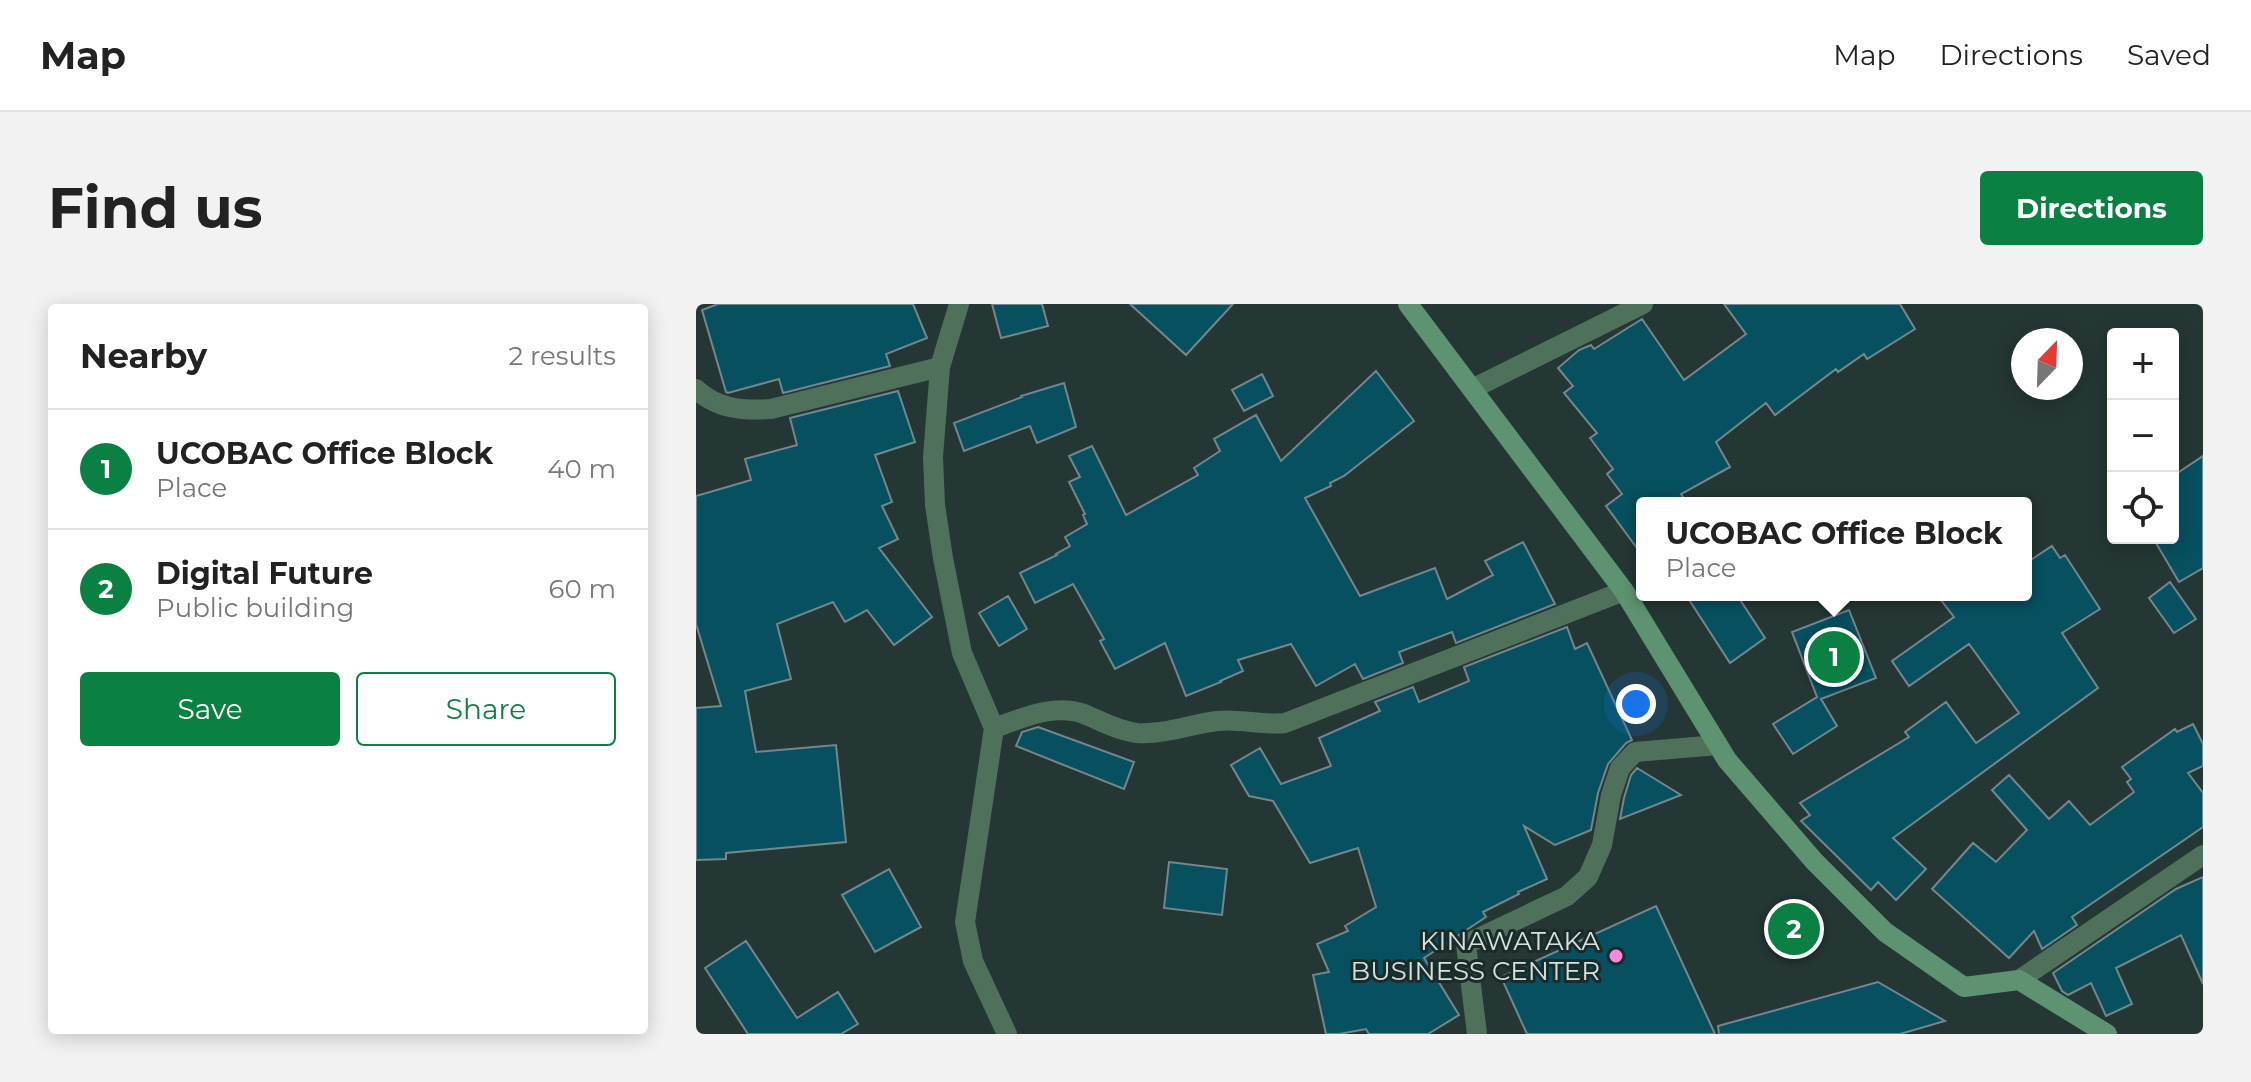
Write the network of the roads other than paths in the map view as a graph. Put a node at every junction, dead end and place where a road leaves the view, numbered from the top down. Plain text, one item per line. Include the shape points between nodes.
1 (959, 304) edge
2 (1408, 304) edge
3 (1643, 304) edge
4 (940, 367) junction
5 (696, 389) edge
6 (1472, 389) junction
7 (1624, 591) junction
8 (994, 728) junction
9 (1718, 745) junction
10 (2203, 855) edge
11 (2019, 980) junction
12 (1007, 1034) edge
13 (1477, 1034) edge
14 (2107, 1034) edge

1 - 4 street
2 - 6 street
3 - 6 street
4 - 5 street via 771,409 724,407
4 - 8 street via 933,457 937,519 962,653
6 - 7 street
7 - 8 street via 1285,723 1219,720 1138,733 1065,709
7 - 9 street
8 - 12 street via 965,922 973,961
9 - 11 street via 1814,861 1885,932 1964,987
9 - 13 street via 1635,752 1620,768 1602,845 1588,877 1567,896 1466,944
10 - 11 street
11 - 14 street

